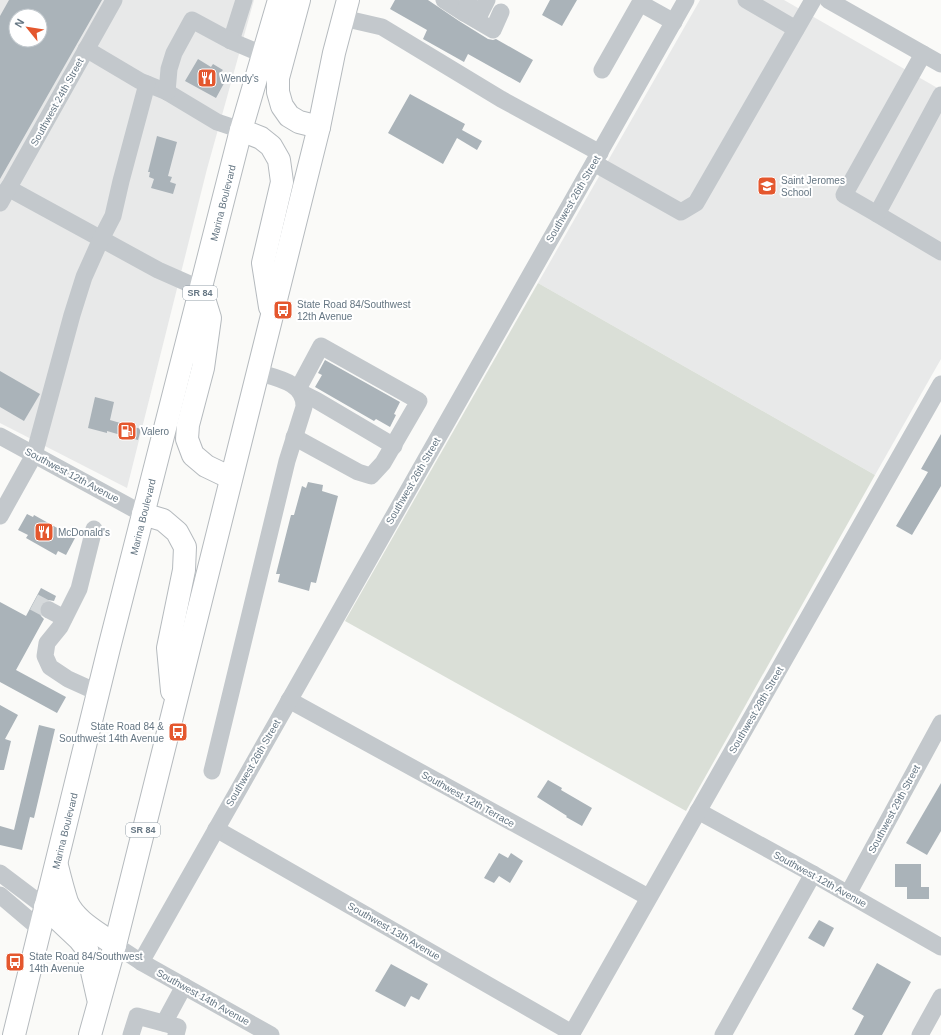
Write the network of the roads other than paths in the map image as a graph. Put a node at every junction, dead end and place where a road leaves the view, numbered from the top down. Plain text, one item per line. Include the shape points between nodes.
1 (114, 0) edge
2 (244, 0) edge
3 (279, 0) edge
4 (299, 0) edge
5 (444, 0) edge
6 (487, 0) edge
7 (686, 0) edge
8 (746, 0) edge
9 (813, 0) edge
10 (828, 0) edge
11 (346, 9) edge
12 (470, 11) edge
13 (501, 12) dead end
14 (674, 22) junction
15 (796, 29) junction
16 (231, 42) junction
17 (86, 49) junction
18 (262, 54) junction
19 (935, 58) edge
20 (602, 70) dead end
21 (147, 84) junction
22 (167, 92) junction
23 (941, 95) edge
24 (319, 127) junction
25 (241, 130) junction
26 (597, 158) junction
27 (8, 188) junction
28 (0, 203) edge
29 (877, 214) junction
30 (101, 239) junction
31 (941, 252) edge
32 (201, 290) junction
33 (272, 314) junction
34 (257, 372) junction
35 (941, 384) edge
36 (300, 391) junction
37 (0, 436) edge
38 (294, 437) junction
39 (394, 446) junction
40 (34, 455) junction
41 (230, 478) junction
42 (143, 514) junction
43 (0, 516) edge
44 (94, 529) dead end
45 (49, 610) tunnel mouth
46 (64, 618) junction
47 (99, 693) junction
48 (289, 700) junction
49 (174, 706) junction
50 (941, 723) edge
51 (212, 771) dead end
52 (698, 811) junction
53 (216, 828) junction
54 (57, 865) junction
55 (0, 873) edge
56 (813, 874) junction
57 (848, 894) junction
58 (0, 895) edge
59 (648, 897) junction
60 (46, 907) junction
61 (40, 930) junction
62 (115, 945) junction
63 (941, 947) edge
64 (141, 962) junction
65 (184, 986) junction
66 (941, 997) edge
67 (99, 1003) junction
68 (164, 1023) junction
69 (572, 1034) edge
70 (14, 1035) edge
71 (90, 1035) edge
72 (131, 1035) edge
73 (176, 1035) edge
74 (271, 1035) edge
75 (723, 1035) edge
76 (920, 1035) edge

1 - 17 street, Southwest 24th Street
2 - 16 street
3 - 18 main road, Marina Boulevard / SR 84
4 - 24 main road via 278,78 278,92 282,106 289,116 299,122
5 - 12 street
6 - 12 street
7 - 14 street, Southwest 26th Street
8 - 15 street
9 - 15 street
10 - 19 street
11 - 24 main road, SR 84
11 - 26 street via 382,27 502,98
12 - 13 street via 493,30
14 - 20 street via 640,3
14 - 26 street, Southwest 26th Street
15 - 26 street via 696,203 682,212
16 - 18 street
16 - 22 street via 192,20 174,53 169,69
17 - 21 street
17 - 27 street, Southwest 24th Street
18 - 25 main road, Marina Boulevard / SR 84
19 - 29 street via 844,195
21 - 22 street
21 - 30 street via 113,216
22 - 25 street via 217,122
23 - 29 street
24 - 33 main road, SR 84
25 - 32 main road, Marina Boulevard / SR 84
25 - 33 main road via 261,138 271,146 279,160 282,182 263,263
26 - 48 street, Southwest 26th Street
27 - 28 street, Southwest 24th Street
27 - 30 street
29 - 31 street
30 - 32 street
30 - 40 street via 84,277 72,315
32 - 41 main road via 210,318 203,368 188,425 187,440 194,455 206,466
32 - 42 main road, Marina Boulevard / SR 84
33 - 34 main road, SR 84
34 - 36 street via 289,382
34 - 41 main road, SR 84
35 - 52 street, Southwest 28th Street
36 - 38 street via 304,406
36 - 39 street
36 - 39 street via 321,346 419,401
37 - 40 street, Southwest 12th Avenue
38 - 39 street via 358,472 371,476
38 - 51 street
40 - 42 street, Southwest 12th Avenue
40 - 43 street
41 - 49 main road, SR 84
42 - 47 main road, Marina Boulevard / SR 84
42 - 49 main road via 163,520 177,532 185,546 184,570 168,648
44 - 46 street via 79,589
45 - 46 street
46 - 47 street via 47,643 45,656 50,667 68,679
47 - 54 main road, Marina Boulevard / SR 84
48 - 53 street, Southwest 26th Street
48 - 59 street, Southwest 12th Terrace
49 - 62 main road, SR 84
50 - 57 street, Southwest 29th Street
52 - 56 street, Southwest 12th Avenue
52 - 59 street, Southwest 28th Street
53 - 64 street, Southwest 26th Street
53 - 69 street, Southwest 13th Avenue
54 - 60 main road, Marina Boulevard / SR 84
54 - 62 main road via 68,903 74,912
55 - 60 street
56 - 57 street, Southwest 12th Avenue
56 - 75 street
57 - 63 street, Southwest 12th Avenue
58 - 61 street
59 - 69 street, Southwest 28th Street
60 - 61 main road, Marina Boulevard / SR 84
60 - 67 main road via 87,949
61 - 70 main road, Marina Boulevard / SR 84
62 - 64 street, Southwest 14th Avenue
62 - 67 main road, SR 84
64 - 65 street, Southwest 14th Avenue
65 - 68 street
65 - 74 street, Southwest 14th Avenue
66 - 76 street
67 - 71 main road, SR 84
68 - 72 street via 137,1016
68 - 73 street via 178,1028

